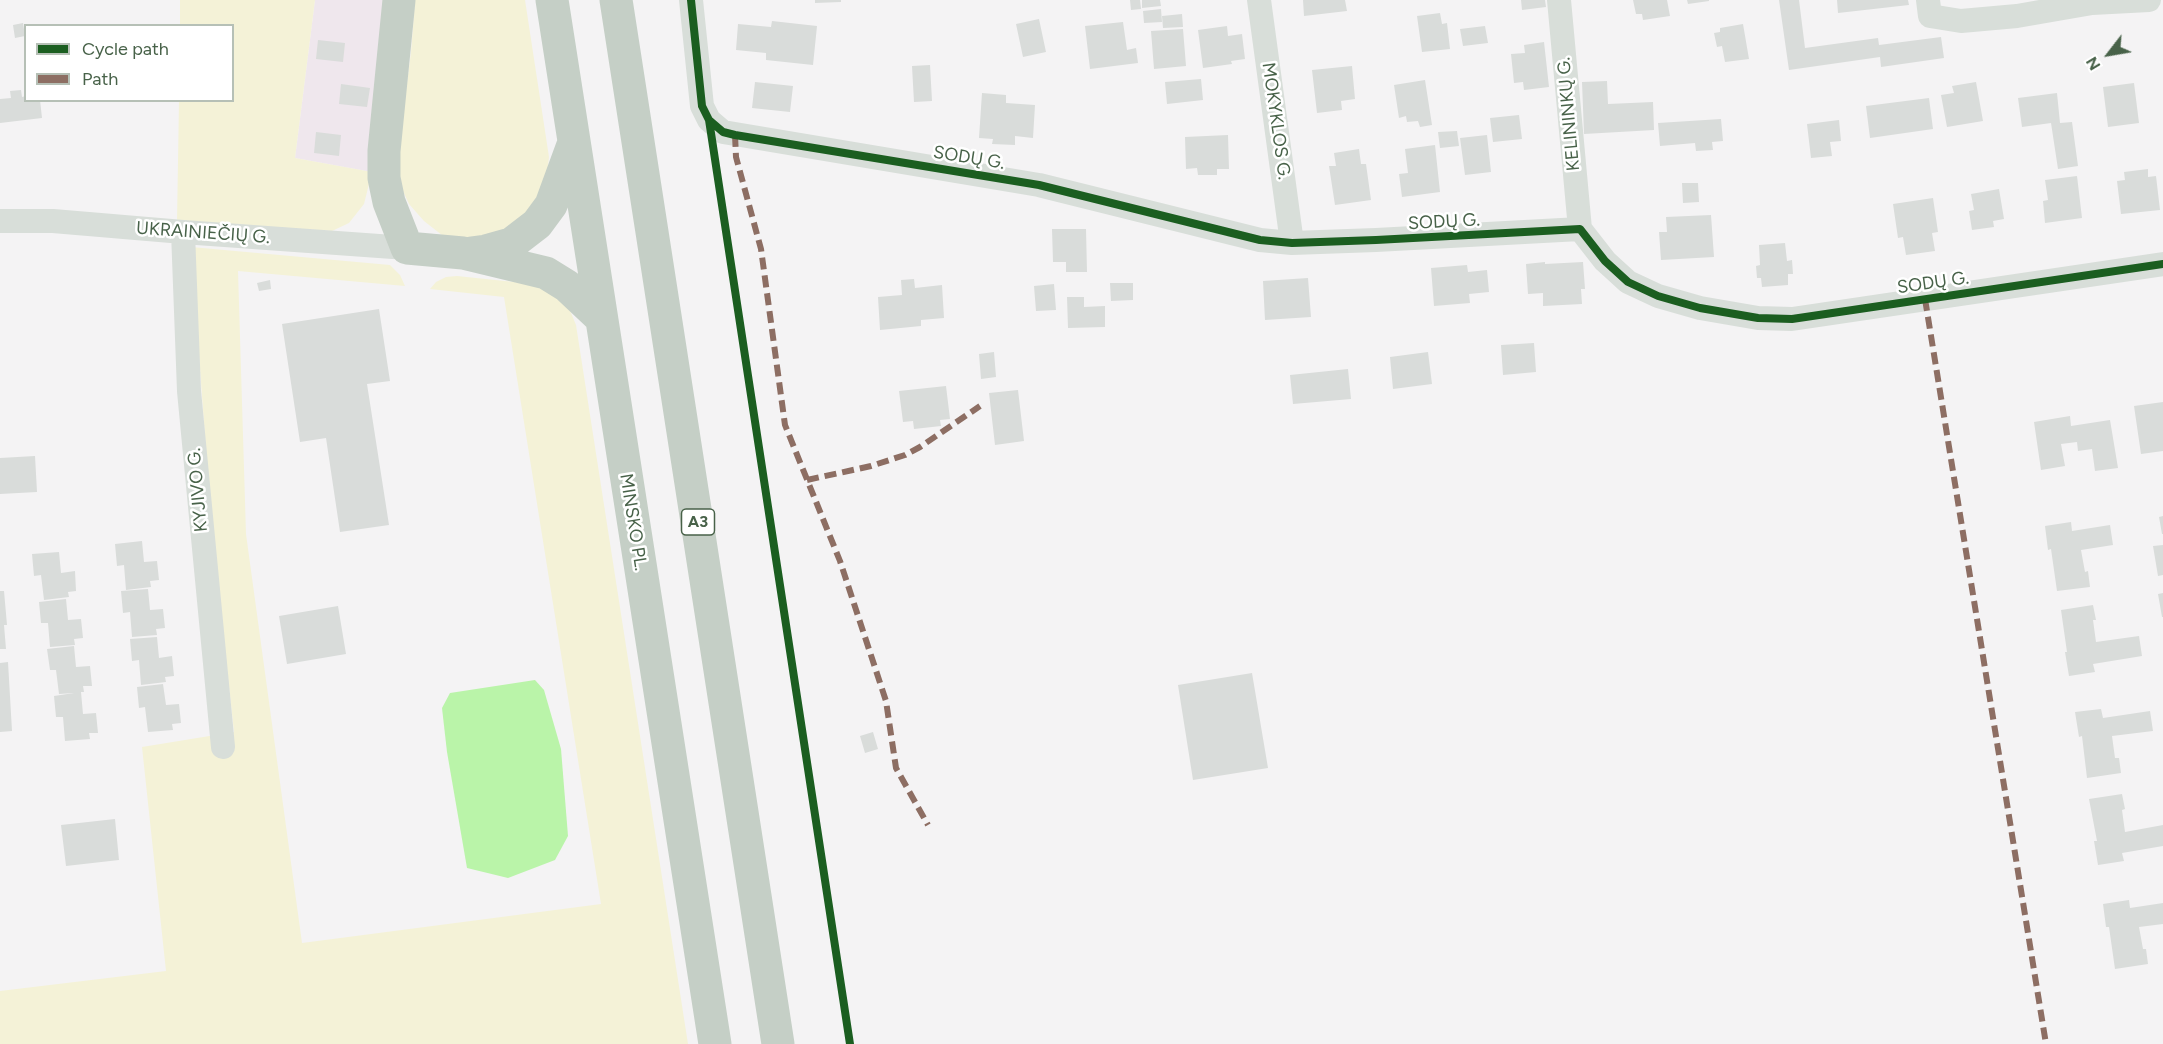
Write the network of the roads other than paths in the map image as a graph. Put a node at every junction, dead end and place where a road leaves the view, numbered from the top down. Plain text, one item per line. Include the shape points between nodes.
1 (399, 0) edge
2 (552, 0) edge
3 (616, 0) edge
4 (691, 0) edge
5 (1259, 0) edge
6 (1559, 0) edge
7 (1928, 0) edge
8 (2149, 0) edge
9 (2154, 0) edge
10 (2163, 1) edge
11 (574, 142) junction
12 (0, 221) edge
13 (1580, 229) junction
14 (183, 232) junction
15 (1292, 243) junction
16 (407, 248) junction
17 (463, 254) junction
18 (2163, 264) edge
19 (601, 318) junction
20 (223, 747) dead end
21 (715, 1044) edge
22 (778, 1044) edge

1 - 16 highway via 384,178
2 - 11 highway, MINSKO PL.
3 - 22 highway, A3
4 - 15 street, SODŲ G. via 702,106 709,120 723,132 1039,185 1260,240
5 - 15 street, MOKYKLOS G.
6 - 13 street, KELININKŲ G.
7 - 8 street via 1930,16 1961,21 2092,3
9 - 10 street
11 - 17 highway via 551,205 537,224 511,244
11 - 19 highway, MINSKO PL.
12 - 14 street, UKRAINIEČIŲ G. via 53,221
13 - 15 street, SODŲ G.
13 - 18 street, SODŲ G. via 1628,282 1658,297 1758,318 1792,319
14 - 16 street, UKRAINIEČIŲ G.
14 - 20 street, KYJIVO G. via 189,391
16 - 17 highway
17 - 19 highway via 546,273 567,286
19 - 21 highway, MINSKO PL.

